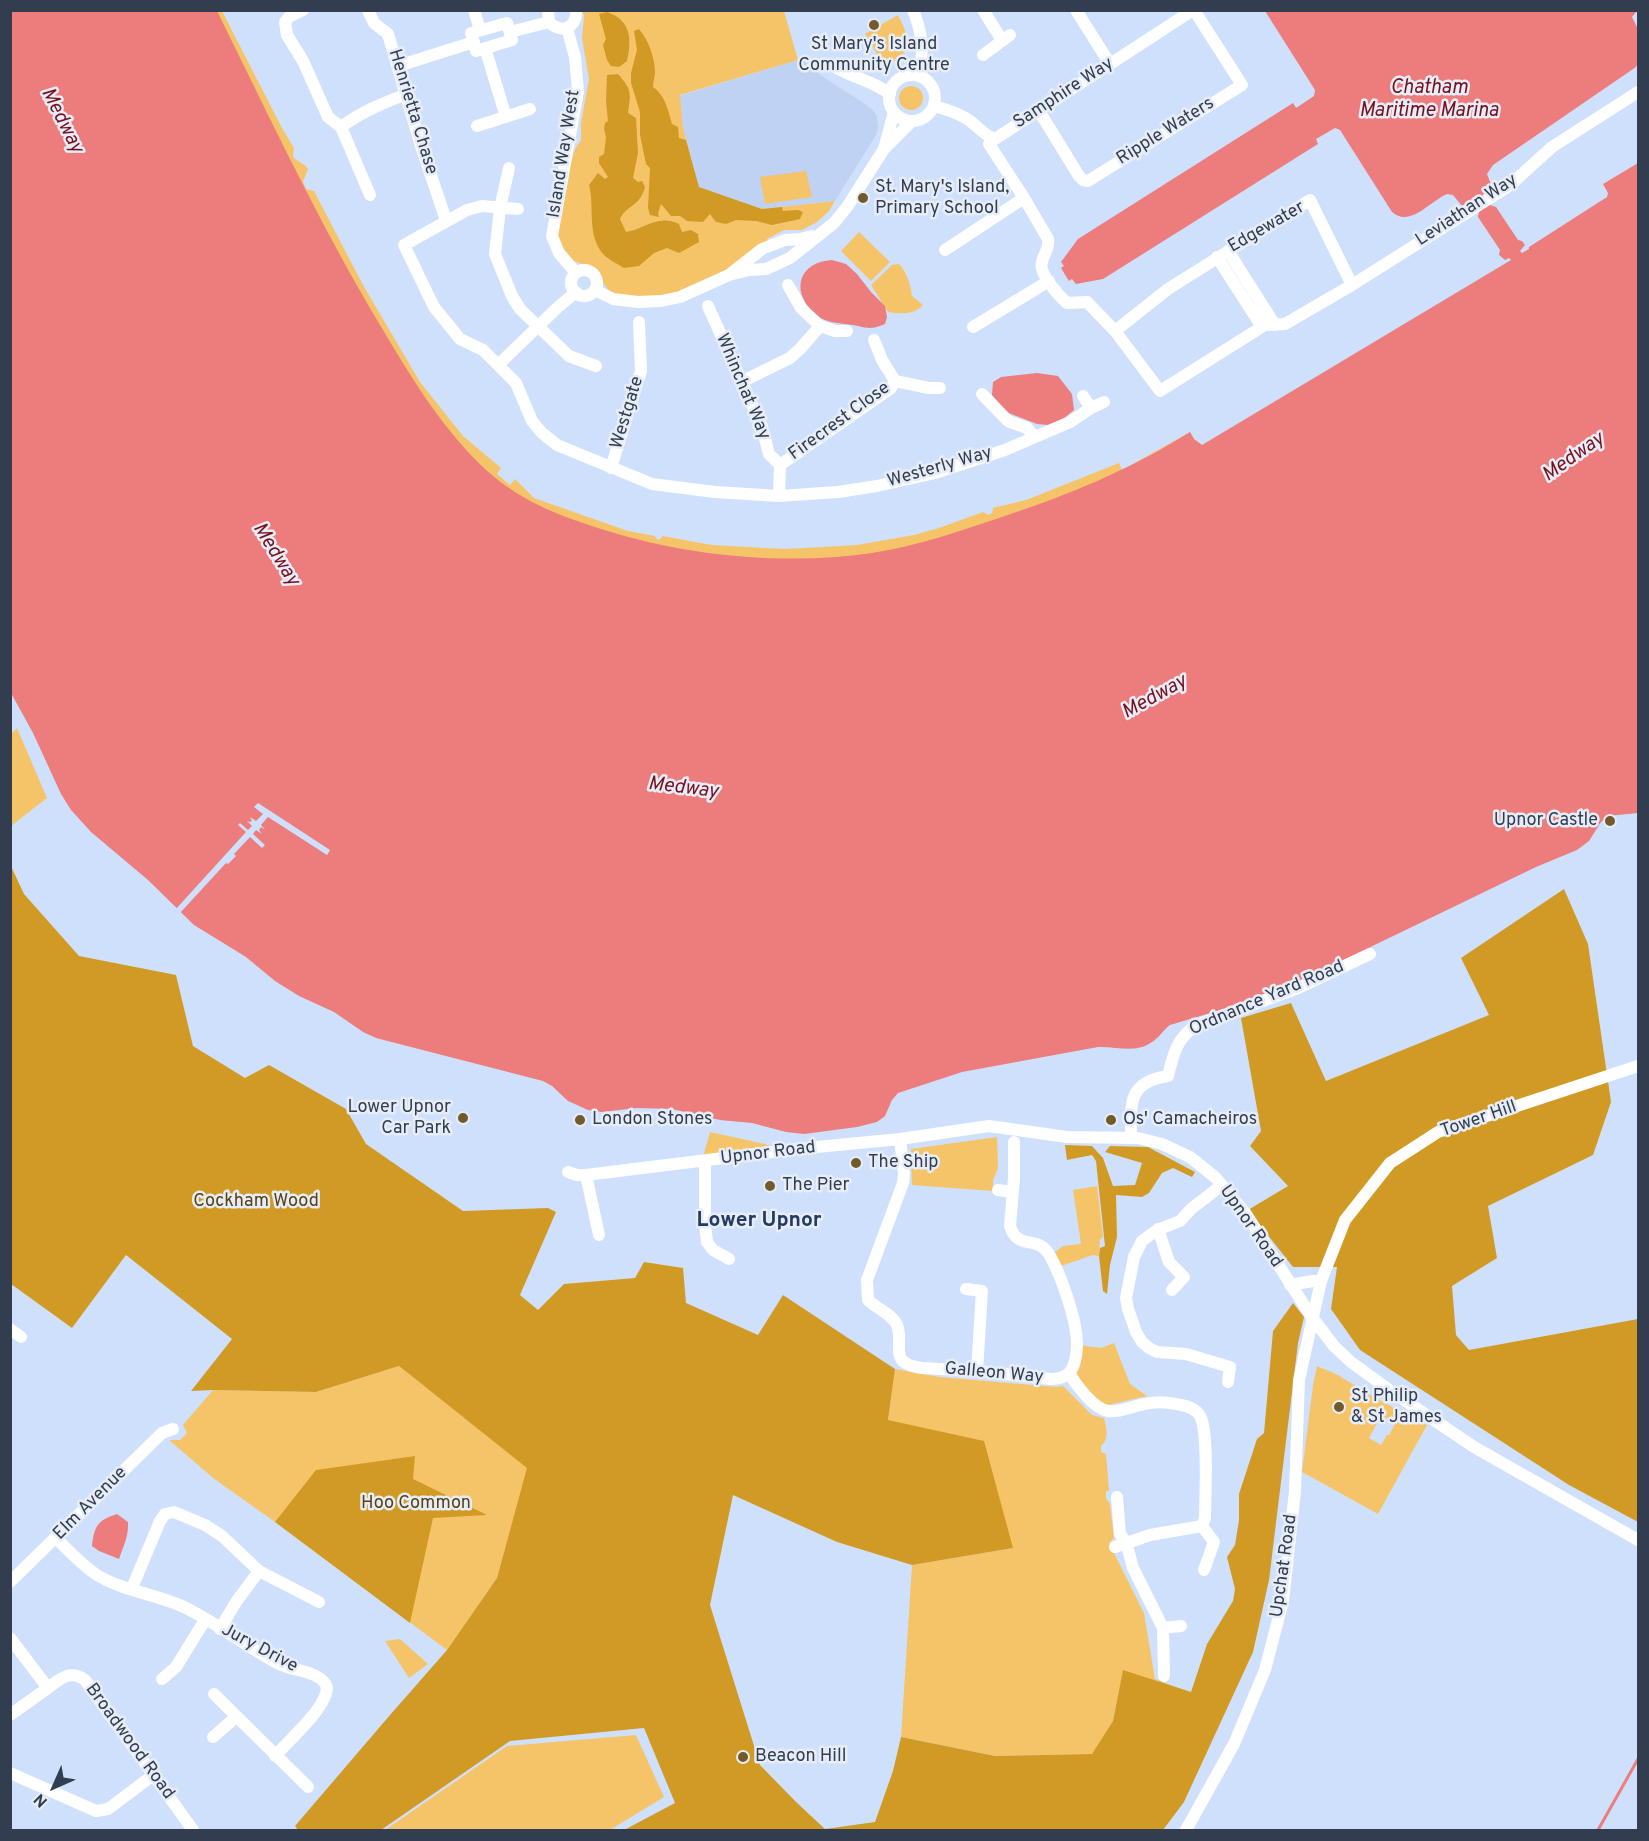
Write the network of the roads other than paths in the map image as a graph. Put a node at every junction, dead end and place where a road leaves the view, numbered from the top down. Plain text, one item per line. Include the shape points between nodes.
1 (303, 10) edge
2 (368, 10) edge
3 (474, 10) edge
4 (576, 10) edge
5 (913, 10) edge
6 (983, 10) edge
7 (1076, 10) edge
8 (1194, 10) edge
9 (548, 16) edge
10 (567, 28) junction
11 (480, 30) junction
12 (510, 32) junction
13 (479, 45) junction
14 (983, 55) dead end
15 (830, 64) dead end
16 (1110, 64) junction
17 (398, 66) junction
18 (921, 77) junction
19 (1638, 92) edge
20 (407, 94) junction
21 (890, 94) junction
22 (934, 106) junction
23 (530, 109) dead end
24 (1039, 111) junction
25 (894, 112) junction
26 (506, 117) junction
27 (912, 121) junction
28 (477, 126) dead end
29 (341, 127) junction
30 (995, 140) junction
31 (884, 149) junction
32 (509, 168) dead end
33 (370, 195) dead end
34 (1026, 202) junction
35 (500, 208) junction
36 (518, 209) dead end
37 (446, 220) junction
38 (820, 233) junction
39 (945, 250) dead end
40 (1222, 254) junction
41 (576, 273) junction
42 (729, 275) junction
43 (1048, 281) junction
44 (788, 285) dead end
45 (1352, 285) junction
46 (595, 290) junction
47 (576, 292) junction
48 (708, 306) dead end
49 (639, 322) dead end
50 (1275, 325) junction
51 (820, 326) junction
52 (538, 327) junction
53 (973, 327) dead end
54 (1262, 327) junction
55 (847, 331) dead end
56 (1115, 331) junction
57 (874, 340) dead end
58 (498, 365) junction
59 (596, 366) dead end
60 (895, 381) junction
61 (741, 382) junction
62 (940, 388) dead end
63 (982, 394) dead end
64 (1083, 396) dead end
65 (1104, 402) dead end
66 (1091, 408) junction
67 (1035, 437) junction
68 (780, 465) junction
69 (611, 468) junction
70 (779, 496) junction
71 (1370, 954) dead end
72 (1638, 1066) edge
73 (1131, 1138) junction
74 (900, 1139) junction
75 (1014, 1142) dead end
76 (705, 1161) junction
77 (568, 1172) dead end
78 (586, 1175) junction
79 (1222, 1185) junction
80 (998, 1190) dead end
81 (1013, 1192) junction
82 (1158, 1229) junction
83 (599, 1235) dead end
84 (729, 1259) dead end
85 (1321, 1281) junction
86 (1290, 1285) junction
87 (966, 1289) dead end
88 (1172, 1290) dead end
89 (1313, 1319) junction
90 (10, 1329) edge
91 (21, 1338) dead end
92 (1233, 1355) dead end
93 (1230, 1368) junction
94 (977, 1371) junction
95 (1069, 1373) junction
96 (1228, 1382) dead end
97 (173, 1429) dead end
98 (1117, 1497) dead end
99 (1202, 1526) junction
100 (56, 1538) junction
101 (1638, 1540) edge
102 (1121, 1545) junction
103 (1204, 1570) dead end
104 (259, 1571) junction
105 (10, 1582) edge
106 (132, 1588) junction
107 (319, 1602) dead end
108 (205, 1620) junction
109 (1181, 1626) dead end
110 (1163, 1628) junction
111 (220, 1629) junction
112 (10, 1638) edge
113 (1164, 1676) dead end
114 (162, 1679) dead end
115 (48, 1688) junction
116 (214, 1694) dead end
117 (10, 1715) edge
118 (236, 1717) junction
119 (213, 1737) dead end
120 (275, 1756) junction
121 (10, 1773) edge
122 (152, 1776) junction
123 (308, 1787) dead end
124 (193, 1830) edge
125 (1186, 1830) edge

1 - 29 street via 285,22 288,35 328,117
2 - 17 street, Henrietta Chase via 374,23 388,34
3 - 11 street
4 - 10 street via 576,19
5 - 18 street via 923,46
6 - 14 street via 1006,38
7 - 16 street
8 - 16 street, Samphire Way
8 - 24 street, Ripple Waters via 1242,85 1088,181 1079,176
9 - 10 street via 558,29
9 - 12 street
10 - 41 street, Island Way West via 578,91 552,236 559,253
11 - 12 street via 507,22
11 - 13 street via 471,33
12 - 13 street via 512,40
13 - 17 street
13 - 26 street
15 - 21 street
16 - 24 street, Samphire Way
17 - 20 street, Henrietta Chase
18 - 21 street via 901,78
18 - 22 street via 934,92
19 - 45 street, Leviathan Way via 1552,147 1509,186
20 - 29 street via 380,104
20 - 37 street, Henrietta Chase
21 - 25 street
22 - 27 street via 925,117
22 - 30 street, Samphire Way via 956,112
23 - 26 street
24 - 30 street, Samphire Way
25 - 27 street
25 - 31 street
26 - 28 street
27 - 31 street
29 - 33 street
30 - 34 street via 989,144
31 - 38 street via 843,212
32 - 35 street
34 - 39 street
34 - 43 street via 1048,238 1041,265
35 - 36 street
35 - 37 street via 482,206
35 - 52 street via 495,254 512,296
37 - 58 street, Westerly Way via 404,244 434,307 460,339 483,350
38 - 42 street via 766,248
38 - 42 street via 787,260 766,269
40 - 45 street, Edgewater via 1310,200
40 - 50 street
40 - 54 street
40 - 56 street, Edgewater via 1168,289
41 - 46 street, Island Way West via 584,270 593,274
41 - 47 street via 572,285
42 - 46 street via 680,297 661,301 613,299
43 - 53 street
43 - 56 street via 1067,303 1087,302
44 - 51 street via 801,308
45 - 50 street via 1285,324
46 - 47 street via 585,296
47 - 52 street
48 - 61 street, Whinchat Way
49 - 69 street, Westgate via 641,371
50 - 54 street
51 - 55 street
51 - 61 street via 790,358
52 - 58 street
52 - 59 street via 569,356
54 - 56 street via 1160,392
57 - 60 street, Firecrest Close
58 - 69 street, Westerly Way via 516,383 532,421 542,434 557,445
60 - 62 street, Firecrest Close
60 - 68 street, Firecrest Close via 891,388
61 - 68 street, Whinchat Way via 764,432 769,453
63 - 67 street via 1008,421 1027,428
64 - 66 street
65 - 66 street, Westerly Way
66 - 67 street, Westerly Way
67 - 70 street, Westerly Way via 935,473 838,492
68 - 70 street, Firecrest Close
69 - 70 street, Westerly Way via 652,484
71 - 73 street, Ordnance Yard Road via 1298,988 1186,1031 1175,1050 1168,1076 1145,1083 1134,1094
72 - 85 street, Tower Hill via 1438,1132 1400,1156 1390,1163 1345,1221
73 - 74 street, Upnor Road via 1067,1137 988,1126
73 - 79 street, Upnor Road via 1162,1144 1190,1157
74 - 76 street, Upnor Road
74 - 94 street, Galleon Way via 903,1183 867,1280 868,1300 896,1325 897,1349 906,1364
75 - 81 street, Galleon Way
76 - 78 street, Upnor Road
76 - 84 street via 707,1242
77 - 78 street, Upnor Road
78 - 83 street
79 - 82 street via 1180,1221
79 - 86 street, Upnor Road via 1246,1214
80 - 81 street
81 - 95 street, Galleon Way via 1012,1233 1017,1239 1044,1248 1070,1309 1077,1334 1076,1355
82 - 88 street via 1169,1262 1184,1277
82 - 93 street via 1138,1247 1127,1284 1128,1309 1136,1332 1142,1342 1157,1352 1186,1354
85 - 86 street
85 - 89 street, Tower Hill
86 - 89 street, Upnor Road
87 - 94 street via 982,1290
89 - 101 street, Upnor Road via 1334,1346 1397,1396 1474,1447
89 - 125 street, Upchat Road via 1299,1380 1295,1491 1283,1601 1265,1670 1238,1734
90 - 91 street
92 - 93 street
93 - 96 street
94 - 95 street, Galleon Way via 1051,1379
95 - 99 street via 1092,1401 1108,1411 1158,1401 1194,1409 1204,1431
97 - 100 street, Elm Avenue via 162,1434
98 - 102 street
99 - 102 street via 1150,1535
99 - 103 street via 1214,1542
100 - 105 street, Elm Avenue
100 - 106 street, Jury Drive via 97,1575
102 - 110 street
104 - 106 street via 212,1529 171,1512 160,1521
104 - 107 street
104 - 111 street
106 - 108 street, Jury Drive via 186,1608
108 - 111 street, Jury Drive
108 - 114 street, Jury Drive via 176,1667
109 - 110 street
110 - 113 street
111 - 120 street, Jury Drive via 284,1666 316,1675 326,1684 322,1702
112 - 115 street
115 - 117 street
115 - 122 street, Broadwood Road via 68,1675 82,1678
116 - 118 street
118 - 119 street
118 - 120 street
120 - 123 street
121 - 122 street via 96,1811 108,1809
122 - 124 street, Broadwood Road

